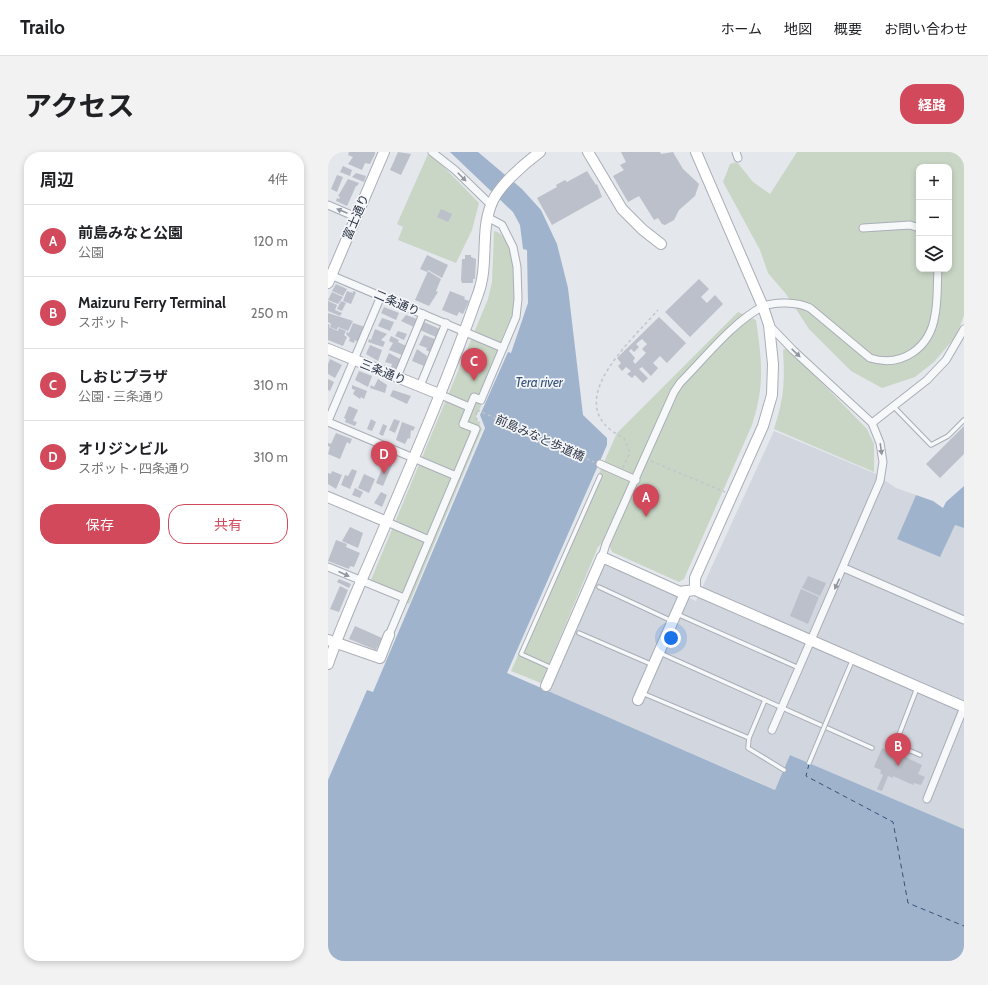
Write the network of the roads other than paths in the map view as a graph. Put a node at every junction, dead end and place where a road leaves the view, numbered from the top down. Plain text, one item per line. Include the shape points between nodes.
1 (384, 152) edge
2 (432, 152) edge
3 (588, 152) edge
4 (696, 152) edge
5 (534, 154) edge
6 (493, 201) junction
7 (328, 205) edge
8 (356, 217) junction
9 (487, 217) junction
10 (916, 227) edge
11 (863, 228) dead end
12 (661, 244) dead end
13 (938, 272) edge
14 (329, 277) edge
15 (381, 296) junction
16 (763, 306) junction
17 (423, 314) junction
18 (446, 323) junction
19 (769, 325) junction
20 (964, 329) edge
21 (465, 332) junction
22 (503, 348) junction
23 (328, 349) edge
24 (354, 360) junction
25 (397, 377) junction
26 (420, 386) junction
27 (439, 394) junction
28 (469, 407) junction
29 (894, 407) junction
30 (964, 420) edge
31 (328, 421) edge
32 (872, 423) junction
33 (414, 456) junction
34 (600, 464) road end
35 (456, 476) junction
36 (600, 476) dead end
37 (636, 480) junction
38 (328, 497) edge
39 (387, 522) junction
40 (429, 540) junction
41 (602, 557) junction
42 (328, 567) edge
43 (844, 568) junction
44 (360, 581) junction
45 (599, 587) dead end
46 (690, 590) junction
47 (404, 598) junction
48 (674, 617) junction
49 (964, 620) edge
50 (579, 633) dead end
51 (389, 635) joint
52 (811, 640) junction
53 (332, 641) edge
54 (659, 653) junction
55 (853, 659) junction
56 (328, 664) edge
57 (654, 665) junction
58 (799, 668) junction
59 (553, 669) junction
60 (546, 686) dead end
61 (918, 687) junction
62 (640, 697) joint
63 (766, 700) junction
64 (782, 707) junction
65 (964, 707) edge
66 (772, 730) dead end
67 (749, 738) junction
68 (872, 748) dead end
69 (920, 755) dead end
70 (809, 763) dead end
71 (784, 770) dead end
72 (927, 799) dead end

1 - 8 street, 富士通り
2 -> 6 street
3 - 12 street via 622,209
4 - 16 street
5 - 6 street
6 - 9 street
8 -> 7 street
8 - 14 street, 富士通り
9 - 21 street via 483,279
9 - 22 street via 502,225 513,247 517,267 516,317
10 - 11 street via 910,225
13 - 16 street via 935,316 929,333 913,354 900,360 882,361 870,358 802,304 795,302
14 - 15 street, 二条通り
15 - 17 street, 二条通り
15 - 24 street
16 - 19 street
16 - 37 street via 741,321 680,383
17 - 18 street, 二条通り
17 - 25 street
18 - 21 street, 二条通り
18 - 26 street
19 -> 32 street
19 - 46 street via 773,364 772,395 764,426
20 - 29 street via 946,360 927,380
21 - 22 street, 二条通り
21 - 27 street
22 - 28 street via 481,400 474,397
23 - 24 street, 三条通り
24 - 25 street, 三条通り
24 - 31 street
25 - 26 street, 三条通り
26 - 27 street, 三条通り
27 - 28 street
27 - 33 street
28 - 35 street via 463,424 476,429
29 - 30 lane via 931,445 948,436
29 - 32 street
31 - 33 street
32 -> 43 street via 880,443 883,462 880,481
33 - 35 street
33 - 39 street
34 - 37 street
35 - 40 street
36 - 59 lane via 521,654
37 - 41 street
38 - 39 street
39 - 40 street
39 - 44 street
40 - 47 street
41 - 46 street via 680,592
41 - 59 street
42 -> 44 street
43 - 49 street
43 -> 52 street
44 - 47 street
44 - 53 street
45 - 48 lane
46 - 48 street
46 - 52 street
47 - 51 street
48 - 54 street
48 - 58 lane
50 - 57 lane
51 - 53 street via 380,658
52 - 55 street
52 - 58 street
53 - 56 street
54 - 57 street
54 - 63 lane
55 - 61 street
55 - 70 lane, bridge
57 - 62 street
58 - 64 street
59 - 60 street
61 - 65 street
61 - 69 lane via 897,740 899,746
62 - 67 lane
63 - 64 lane
63 - 67 lane
64 - 66 street
64 - 68 lane
65 - 72 street
67 - 71 lane via 748,748

